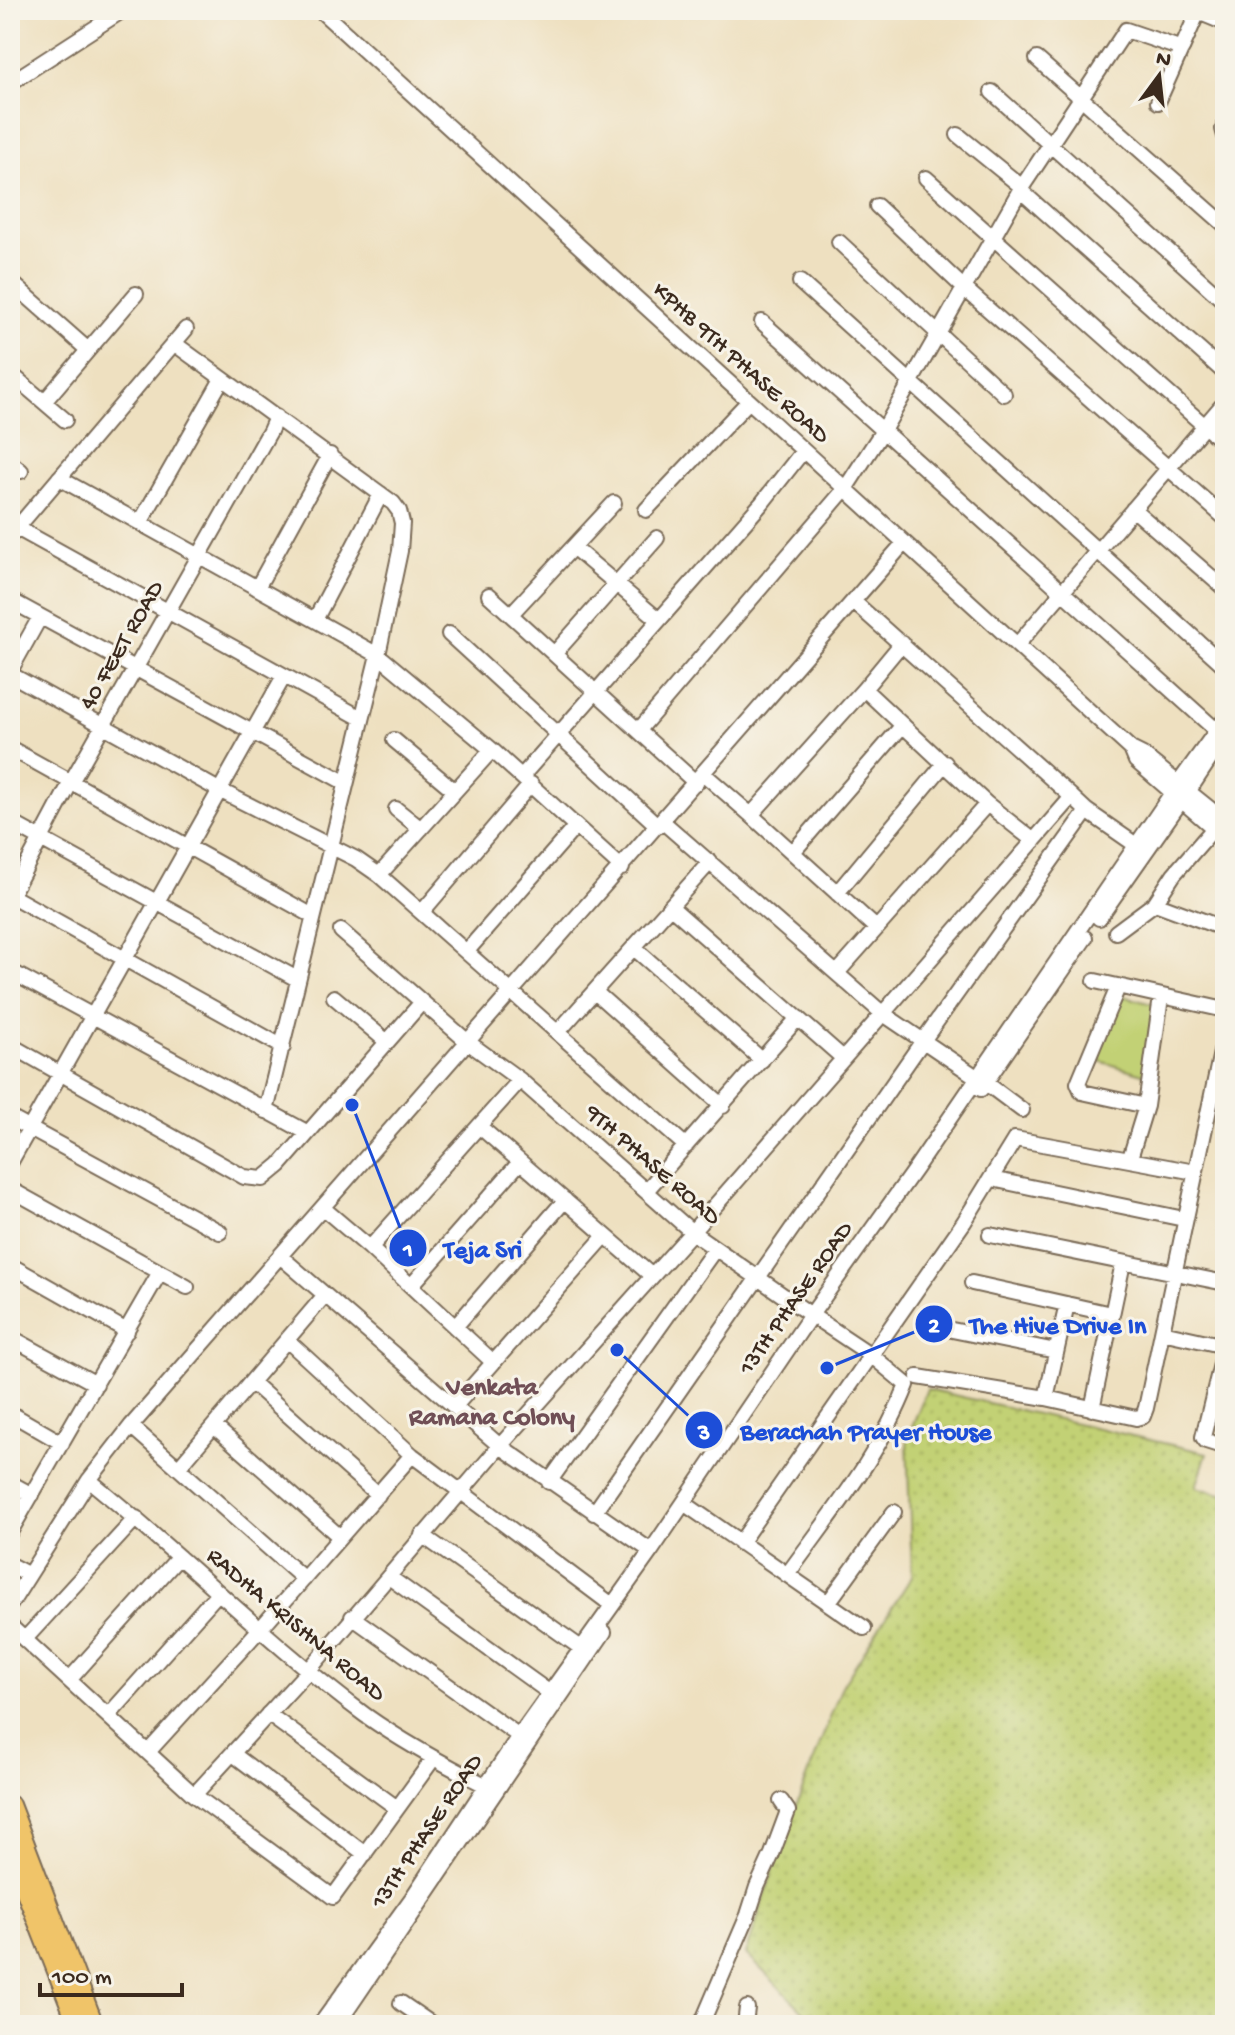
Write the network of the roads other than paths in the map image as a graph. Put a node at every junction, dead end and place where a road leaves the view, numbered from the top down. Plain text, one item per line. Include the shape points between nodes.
1 (123, 10) edge
2 (320, 10) edge
3 (1225, 23) edge
4 (1182, 49) junction
5 (1037, 59) dead end
6 (10, 83) edge
7 (992, 92) dead end
8 (1080, 98) junction
9 (1158, 102) dead end
10 (1225, 124) edge
11 (958, 135) dead end
12 (1225, 136) edge
13 (1050, 145) junction
14 (926, 178) dead end
15 (1021, 189) junction
16 (877, 206) dead end
17 (1225, 225) edge
18 (993, 240) junction
19 (839, 242) dead end
20 (10, 281) edge
21 (800, 282) dead end
22 (964, 288) junction
23 (136, 294) dead end
24 (1225, 302) edge
25 (762, 322) dead end
26 (186, 329) dead end
27 (940, 334) junction
28 (175, 344) junction
29 (88, 350) junction
30 (10, 373) edge
31 (1225, 373) edge
32 (222, 379) junction
33 (910, 380) junction
34 (1004, 394) dead end
35 (44, 402) junction
36 (748, 402) junction
37 (1225, 402) edge
38 (276, 417) junction
39 (65, 420) dead end
40 (1205, 426) junction
41 (884, 429) junction
42 (1225, 444) edge
43 (803, 451) junction
44 (330, 455) junction
45 (1167, 468) junction
46 (59, 478) junction
47 (845, 489) junction
48 (381, 494) junction
49 (614, 503) dead end
50 (1133, 509) junction
51 (646, 510) dead end
52 (1225, 518) edge
53 (140, 523) junction
54 (14, 532) edge
55 (657, 538) dead end
56 (904, 543) junction
57 (574, 548) junction
58 (1098, 550) junction
59 (199, 556) junction
60 (617, 584) junction
61 (257, 588) junction
62 (1225, 589) edge
63 (1063, 591) junction
64 (489, 595) dead end
65 (10, 600) edge
66 (854, 602) junction
67 (167, 613) junction
68 (511, 614) junction
69 (40, 617) junction
70 (315, 620) junction
71 (659, 620) junction
72 (449, 634) dead end
73 (902, 643) junction
74 (1017, 645) junction
75 (555, 653) junction
76 (378, 655) junction
77 (1225, 666) edge
78 (135, 669) junction
79 (10, 672) edge
80 (284, 676) junction
81 (864, 689) junction
82 (597, 692) junction
83 (361, 718) junction
84 (903, 725) junction
85 (103, 726) junction
86 (1222, 728) edge
87 (639, 730) junction
88 (252, 732) junction
89 (560, 734) junction
90 (394, 740) dead end
91 (10, 748) edge
92 (492, 750) junction
93 (945, 763) junction
94 (700, 778) junction
95 (526, 780) junction
96 (71, 782) junction
97 (346, 783) junction
98 (219, 790) junction
99 (455, 791) junction
100 (1180, 792) junction
101 (1072, 797) junction
102 (987, 804) junction
103 (396, 809) dead end
104 (1087, 811) junction
105 (751, 815) junction
106 (10, 822) edge
107 (660, 824) junction
108 (1222, 825) edge
109 (576, 826) junction
110 (421, 829) junction
111 (41, 840) junction
112 (1034, 841) junction
113 (1136, 845) junction
114 (330, 846) junction
115 (188, 847) junction
116 (793, 852) junction
117 (710, 862) junction
118 (622, 868) junction
119 (379, 875) junction
120 (837, 893) junction
121 (10, 896) edge
122 (157, 903) junction
123 (1155, 903) junction
124 (671, 907) junction
125 (422, 912) junction
126 (313, 916) junction
127 (876, 928) junction
128 (1225, 929) edge
129 (341, 931) dead end
130 (1116, 932) dead end
131 (634, 948) junction
132 (467, 951) junction
133 (125, 960) junction
134 (10, 971) edge
135 (837, 973) junction
136 (297, 979) junction
137 (1095, 981) dead end
138 (1118, 987) junction
139 (514, 992) junction
140 (595, 992) junction
141 (334, 997) dead end
142 (1161, 997) junction
143 (422, 1002) junction
144 (1225, 1010) edge
145 (882, 1013) junction
146 (93, 1017) junction
147 (798, 1018) junction
148 (558, 1032) junction
149 (1225, 1033) edge
150 (386, 1041) junction
151 (922, 1042) junction
152 (469, 1043) junction
153 (10, 1045) edge
154 (283, 1047) junction
155 (1003, 1049) junction
156 (843, 1058) junction
157 (762, 1060) junction
158 (60, 1072) junction
159 (520, 1080) junction
160 (982, 1080) junction
161 (723, 1106) junction
162 (1146, 1106) junction
163 (1022, 1110) dead end
164 (266, 1111) junction
165 (10, 1118) edge
166 (479, 1126) junction
167 (28, 1129) junction
168 (308, 1133) junction
169 (686, 1146) junction
170 (1130, 1158) junction
171 (520, 1162) junction
172 (10, 1163) edge
173 (1195, 1172) junction
174 (992, 1179) junction
175 (10, 1189) edge
176 (646, 1191) junction
177 (565, 1200) junction
178 (323, 1208) junction
179 (1184, 1219) junction
180 (220, 1232) dead end
181 (692, 1232) junction
182 (990, 1235) dead end
183 (605, 1236) junction
184 (370, 1248) junction
185 (715, 1249) junction
186 (280, 1256) junction
187 (1123, 1263) junction
188 (10, 1265) edge
189 (160, 1272) junction
190 (1173, 1272) junction
191 (652, 1276) junction
192 (758, 1279) junction
193 (972, 1283) dead end
194 (1225, 1283) edge
195 (411, 1286) junction
196 (187, 1287) dead end
197 (325, 1295) junction
198 (1067, 1304) junction
199 (1111, 1314) junction
200 (814, 1317) junction
201 (455, 1327) junction
202 (952, 1330) dead end
203 (127, 1331) junction
204 (1162, 1332) junction
205 (10, 1337) edge
206 (287, 1340) junction
207 (798, 1342) junction
208 (1225, 1347) edge
209 (1056, 1351) junction
210 (871, 1355) junction
211 (493, 1362) junction
212 (918, 1377) dead end
213 (251, 1382) junction
214 (96, 1384) junction
215 (1220, 1395) edge
216 (1046, 1398) junction
217 (455, 1406) junction
218 (1092, 1409) junction
219 (10, 1413) edge
220 (131, 1426) junction
221 (214, 1426) junction
222 (62, 1443) junction
223 (500, 1446) junction
224 (1225, 1447) edge
225 (412, 1455) junction
226 (178, 1468) junction
227 (89, 1480) junction
228 (549, 1482) junction
229 (10, 1483) edge
230 (460, 1491) junction
231 (32, 1495) junction
232 (378, 1495) junction
233 (688, 1506) junction
234 (894, 1512) dead end
235 (594, 1513) junction
236 (136, 1518) junction
237 (10, 1532) edge
238 (422, 1535) junction
239 (340, 1537) junction
240 (740, 1543) junction
241 (651, 1551) junction
242 (179, 1557) junction
243 (10, 1565) edge
244 (29, 1575) junction
245 (787, 1575) junction
246 (389, 1577) junction
247 (304, 1579) junction
248 (218, 1593) junction
249 (828, 1603) junction
250 (10, 1605) edge
251 (612, 1605) junction
252 (352, 1617) junction
253 (10, 1626) edge
254 (602, 1626) junction
255 (864, 1628) dead end
256 (260, 1629) junction
257 (25, 1639) junction
258 (581, 1648) junction
259 (308, 1671) junction
260 (69, 1680) junction
261 (550, 1693) junction
262 (268, 1714) junction
263 (108, 1716) junction
264 (519, 1736) junction
265 (148, 1752) junction
266 (233, 1754) junction
267 (433, 1759) junction
268 (487, 1786) junction
269 (194, 1795) junction
270 (781, 1801) dead end
271 (10, 1805) edge
272 (397, 1808) junction
273 (10, 1851) edge
274 (365, 1854) junction
275 (401, 2003) dead end
276 (747, 2008) dead end
277 (78, 2025) edge
278 (94, 2025) edge
279 (320, 2025) edge
280 (337, 2025) edge
281 (433, 2025) edge
282 (701, 2025) edge
283 (745, 2025) edge

1 - 6 street
2 - 36 street, KPHB 9TH PHASE ROAD
3 - 4 street via 1198,12
4 - 8 street via 1126,30
4 - 9 street
5 - 8 street
7 - 13 street
8 - 13 street
8 - 17 street
10 - 12 street
11 - 15 street
13 - 15 street
13 - 24 street
14 - 18 street
15 - 18 street
15 - 31 street
16 - 22 street
18 - 22 street
18 - 40 street
19 - 27 street
20 - 29 street
21 - 33 street
22 - 27 street
22 - 45 street
23 - 29 street
25 - 41 street
26 - 28 street
27 - 33 street
27 - 34 street
28 - 32 street
28 - 46 street
29 - 35 street
30 - 35 street
32 - 38 street
32 - 53 street
33 - 41 street
33 - 58 street
35 - 39 street
36 - 43 street, KPHB 9TH PHASE ROAD
36 - 51 street
37 - 40 street
38 - 44 street
38 - 59 street, 40 FEET ROAD
40 - 42 street
40 - 45 street
41 - 47 street
41 - 63 street
43 - 47 street, KPHB 9TH PHASE ROAD
43 - 71 street
44 - 48 street
44 - 61 street
45 - 50 street
45 - 52 street
46 - 53 street
46 - 54 street
47 - 56 street, KPHB 9TH PHASE ROAD
47 - 87 street
48 - 70 street
48 - 76 street via 399,511 402,523
49 - 57 street
50 - 58 street
50 - 62 street
53 - 59 street
54 - 67 street
55 - 60 street
56 - 66 street
56 - 74 street, KPHB 9TH PHASE ROAD
57 - 60 street
57 - 68 street
58 - 63 street
58 - 77 street
59 - 61 street
59 - 67 street, 40 FEET ROAD
60 - 71 street
60 - 75 street
61 - 70 street
63 - 74 street
63 - 86 street
64 - 68 street
65 - 69 street
66 - 73 street
66 - 94 street
67 - 78 street, 40 FEET ROAD
67 - 80 street
68 - 75 street
69 - 78 street
69 - 79 street
70 - 76 street
71 - 82 street
72 - 89 street
73 - 81 street
73 - 101 street
74 - 100 street, KPHB 9TH PHASE ROAD via 1131,749 1136,761
75 - 82 street
76 - 83 street
76 - 92 street
78 - 85 street, 40 FEET ROAD
78 - 88 street
79 - 85 street
80 - 83 street
80 - 88 street
81 - 84 street
81 - 105 street
82 - 87 street
82 - 89 street
83 - 97 street
84 - 93 street
84 - 116 street
85 - 96 street, 40 FEET ROAD
85 - 98 street
86 - 100 street
87 - 94 street
88 - 97 street
88 - 98 street
89 - 95 street
89 - 107 street
90 - 99 street
91 - 96 street
92 - 95 street
92 - 99 street
93 - 102 street
93 - 120 street
94 - 105 street
94 - 107 street
95 - 109 street
95 - 125 street
96 - 111 street, 40 FEET ROAD
96 - 115 street
97 - 114 street
98 - 114 street
98 - 115 street
99 - 110 street
100 - 108 street, KPHB 9TH PHASE ROAD
100 - 113 street, 13TH PHASE ROAD
100 - 155 street, 13TH PHASE ROAD
101 - 104 street
101 - 112 street
102 - 112 street
102 - 127 street
103 - 110 street
104 - 113 street
104 - 151 street
105 - 116 street
106 - 111 street
107 - 117 street
107 - 118 street
108 - 123 street via 1174,874
109 - 118 street
109 - 132 street
110 - 119 street
111 - 121 street, 40 FEET ROAD
111 - 122 street
112 - 145 street
113 - 155 street, 13TH PHASE ROAD
114 - 119 street
114 - 126 street
115 - 122 street
115 - 126 street
116 - 120 street
117 - 124 street
117 - 135 street
118 - 139 street
119 - 125 street
120 - 127 street
121 - 133 street
122 - 133 street
122 - 136 street
123 - 128 street
123 - 130 street
124 - 131 street
124 - 147 street
125 - 132 street
126 - 136 street
127 - 135 street
129 - 143 street, 9TH PHASE ROAD
131 - 140 street
131 - 157 street
132 - 139 street
133 - 146 street
133 - 154 street
134 - 146 street
135 - 145 street
136 - 154 street
137 - 138 street
138 - 142 street
138 - 162 street via 1078,1083 1082,1092
139 - 148 street
139 - 152 street
140 - 148 street
140 - 161 street
141 - 150 street
142 - 144 street
142 - 162 street
143 - 150 street
143 - 152 street, 9TH PHASE ROAD
145 - 151 street
145 - 156 street
146 - 158 street
146 - 164 street
147 - 156 street
147 - 157 street
148 - 169 street
149 - 173 street
150 - 168 street
151 - 160 street
151 - 192 street
152 - 159 street, 9TH PHASE ROAD
152 - 178 street
153 - 158 street
154 - 164 street
155 - 160 street, 13TH PHASE ROAD
156 - 181 street
157 - 161 street
158 - 167 street
158 - 168 street via 255,1180 269,1175
159 - 166 street
159 - 176 street, 9TH PHASE ROAD
160 - 163 street
160 - 200 street, 13TH PHASE ROAD
161 - 169 street
162 - 170 street
164 - 168 street
165 - 167 street
166 - 171 street
166 - 184 street
167 - 172 street
167 - 180 street
169 - 176 street
170 - 173 street
170 - 174 street via 1015,1139
171 - 177 street
171 - 195 street
173 - 179 street
174 - 179 street
174 - 210 street
175 - 189 street
176 - 181 street, 9TH PHASE ROAD
177 - 183 street
177 - 201 street
178 - 184 street
178 - 186 street
179 - 190 street
181 - 185 street, 9TH PHASE ROAD
181 - 191 street
182 - 187 street
183 - 191 street
183 - 211 street
184 - 195 street
185 - 192 street, 9TH PHASE ROAD
185 - 228 street
186 - 197 street
186 - 220 street
187 - 190 street
187 - 199 street
188 - 203 street
189 - 196 street
189 - 203 street
190 - 194 street
190 - 204 street
191 - 223 street
192 - 200 street, 9TH PHASE ROAD
192 - 235 street
193 - 198 street
195 - 201 street
197 - 206 street
197 - 217 street
198 - 199 street
198 - 209 street
199 - 218 street
200 - 207 street, 13TH PHASE ROAD
200 - 210 street, 9TH PHASE ROAD
201 - 211 street
202 - 209 street
203 - 214 street
204 - 208 street
204 - 218 street via 1143,1416
205 - 214 street
206 - 213 street
206 - 225 street
207 - 233 street, 13TH PHASE ROAD
207 - 241 street, 13TH PHASE ROAD
208 - 215 street
209 - 216 street
210 - 240 street
210 - 245 street, 9TH PHASE ROAD via 907,1385 868,1461
211 - 217 street
212 - 216 street
213 - 221 street
213 - 232 street
214 - 222 street
215 - 224 street via 1203,1437
216 - 218 street
217 - 223 street
219 - 222 street
220 - 226 street
220 - 227 street
221 - 226 street
221 - 239 street
222 - 231 street
223 - 228 street
223 - 230 street
225 - 230 street
225 - 232 street
226 - 247 street
227 - 236 street, RADHA KRISHNA ROAD
227 - 244 street
228 - 235 street
229 - 231 street
230 - 238 street
230 - 251 street
231 - 237 street
232 - 239 street
233 - 240 street
233 - 254 street, 13TH PHASE ROAD
234 - 249 street
235 - 241 street
236 - 242 street, RADHA KRISHNA ROAD
236 - 257 street
238 - 246 street
238 - 258 street
239 - 247 street
240 - 245 street
241 - 251 street, 13TH PHASE ROAD
242 - 248 street, RADHA KRISHNA ROAD
242 - 260 street
243 - 244 street
244 - 250 street
245 - 249 street
246 - 252 street
246 - 261 street
247 - 256 street
248 - 256 street, RADHA KRISHNA ROAD
248 - 263 street
249 - 255 street
251 - 254 street, 13TH PHASE ROAD
252 - 259 street
252 - 264 street
253 - 257 street
254 - 258 street, 13TH PHASE ROAD
254 - 280 street, 13TH PHASE ROAD
256 - 259 street, RADHA KRISHNA ROAD
256 - 265 street
257 - 260 street
258 - 261 street, 13TH PHASE ROAD
259 - 262 street
259 - 267 street, RADHA KRISHNA ROAD
260 - 263 street
261 - 264 street, 13TH PHASE ROAD
262 - 266 street
262 - 272 street
263 - 265 street
264 - 268 street, 13TH PHASE ROAD
265 - 269 street
266 - 269 street
266 - 274 street
267 - 268 street, RADHA KRISHNA ROAD
267 - 272 street
268 - 279 street, 13TH PHASE ROAD
269 - 274 street via 333,1897
270 - 282 street via 788,1811
271 - 278 main road
272 - 274 street
273 - 277 main road
275 - 281 street
276 - 283 street

